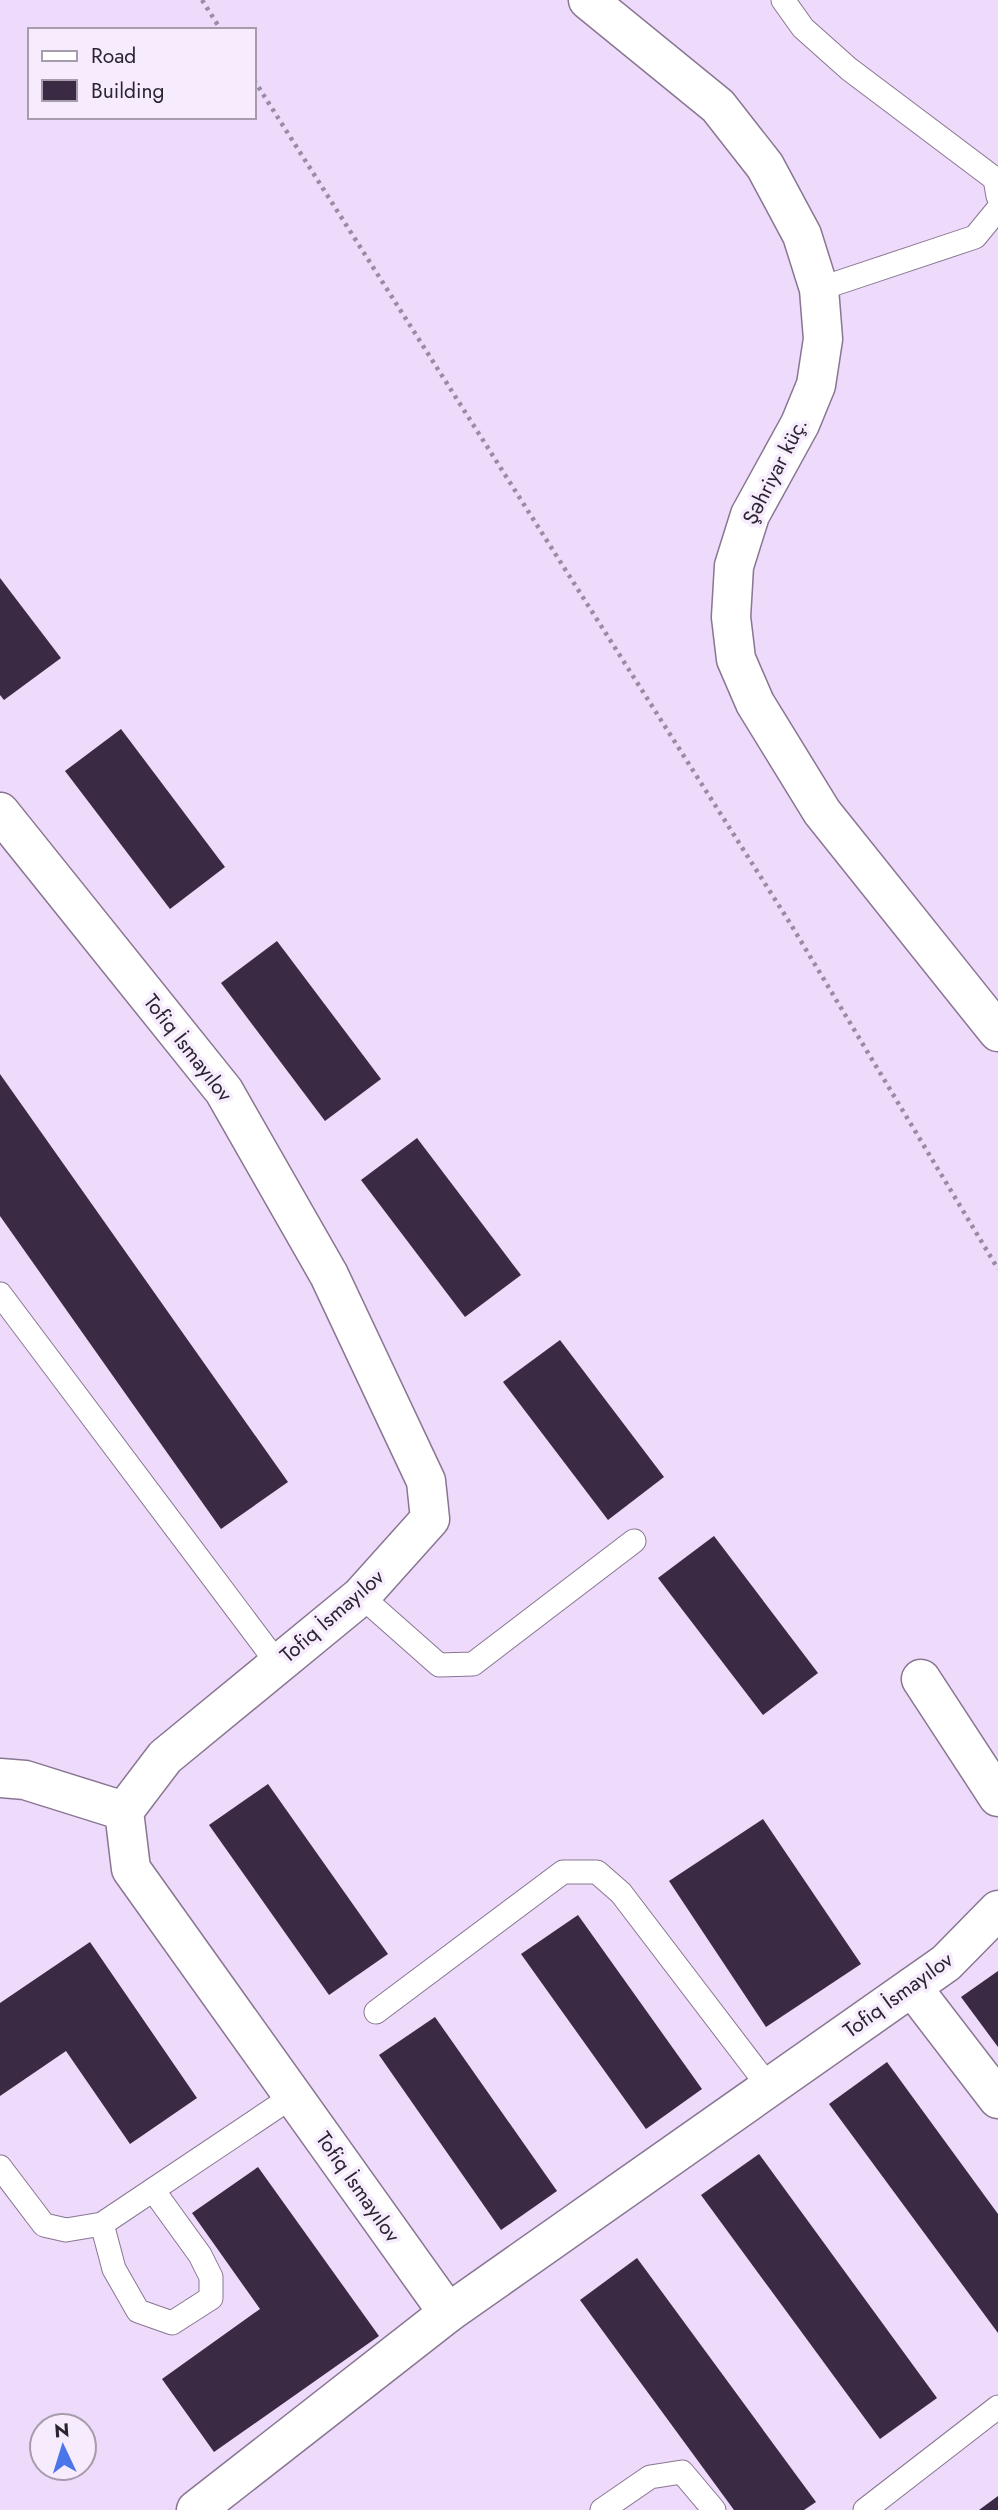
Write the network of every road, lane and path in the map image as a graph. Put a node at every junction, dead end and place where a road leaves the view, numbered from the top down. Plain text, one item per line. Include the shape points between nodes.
1 (202, 0) edge
2 (588, 0) edge
3 (783, 0) edge
4 (220, 28) edge
5 (256, 83) edge
6 (998, 196) edge
7 (998, 209) edge
8 (819, 289) junction
9 (0, 812) edge
10 (998, 1032) edge
11 (998, 1269) edge
12 (0, 1294) edge
13 (634, 1541) dead end
14 (361, 1596) junction
15 (278, 1664) junction
16 (921, 1679) dead end
17 (0, 1778) edge
18 (998, 1797) edge
19 (124, 1811) junction
20 (998, 1910) edge
21 (912, 1987) junction
22 (376, 2012) dead end
23 (769, 2087) junction
24 (293, 2096) junction
25 (998, 2099) edge
26 (0, 2167) edge
27 (153, 2190) junction
28 (102, 2224) junction
29 (448, 2313) junction
30 (998, 2407) edge
31 (196, 2510) edge
32 (602, 2510) edge
33 (714, 2510) edge
34 (865, 2510) edge

1 - 4 path
2 - 8 street, Şəhriyar küç. via 718,106 765,166 802,235
3 - 6 lane via 803,27 849,69 995,179
5 - 11 path via 790,923
7 - 8 lane via 975,237
8 - 10 street, Şəhriyar küç. via 823,339 816,384 800,424 750,515 734,566 736,659 755,703 822,812
9 - 14 street, Tofiq İsmayılov via 224,1091 329,1275 426,1481 430,1519
12 - 15 lane
13 - 14 lane via 473,1664 439,1665
14 - 15 street, Tofiq İsmayılov
15 - 19 street, Tofiq İsmayılov via 165,1757
16 - 18 street
17 - 19 street via 25,1780
19 - 24 street, Tofiq İsmayılov via 131,1869
20 - 21 street, Tofiq İsmayılov via 946,1963
21 - 23 street, Tofiq İsmayılov
21 - 25 street
22 - 23 lane via 564,1872 597,1872 621,1893
23 - 29 street, Tofiq İsmayılov
24 - 27 lane
24 - 29 street, Tofiq İsmayılov
26 - 28 lane via 44,2225 66,2230
27 - 28 lane
27 - 28 lane via 200,2255 211,2277 211,2298 172,2323 138,2311 114,2269
29 - 31 street, Tofiq İsmayılov
30 - 34 lane
32 - 33 lane via 650,2477 682,2472

